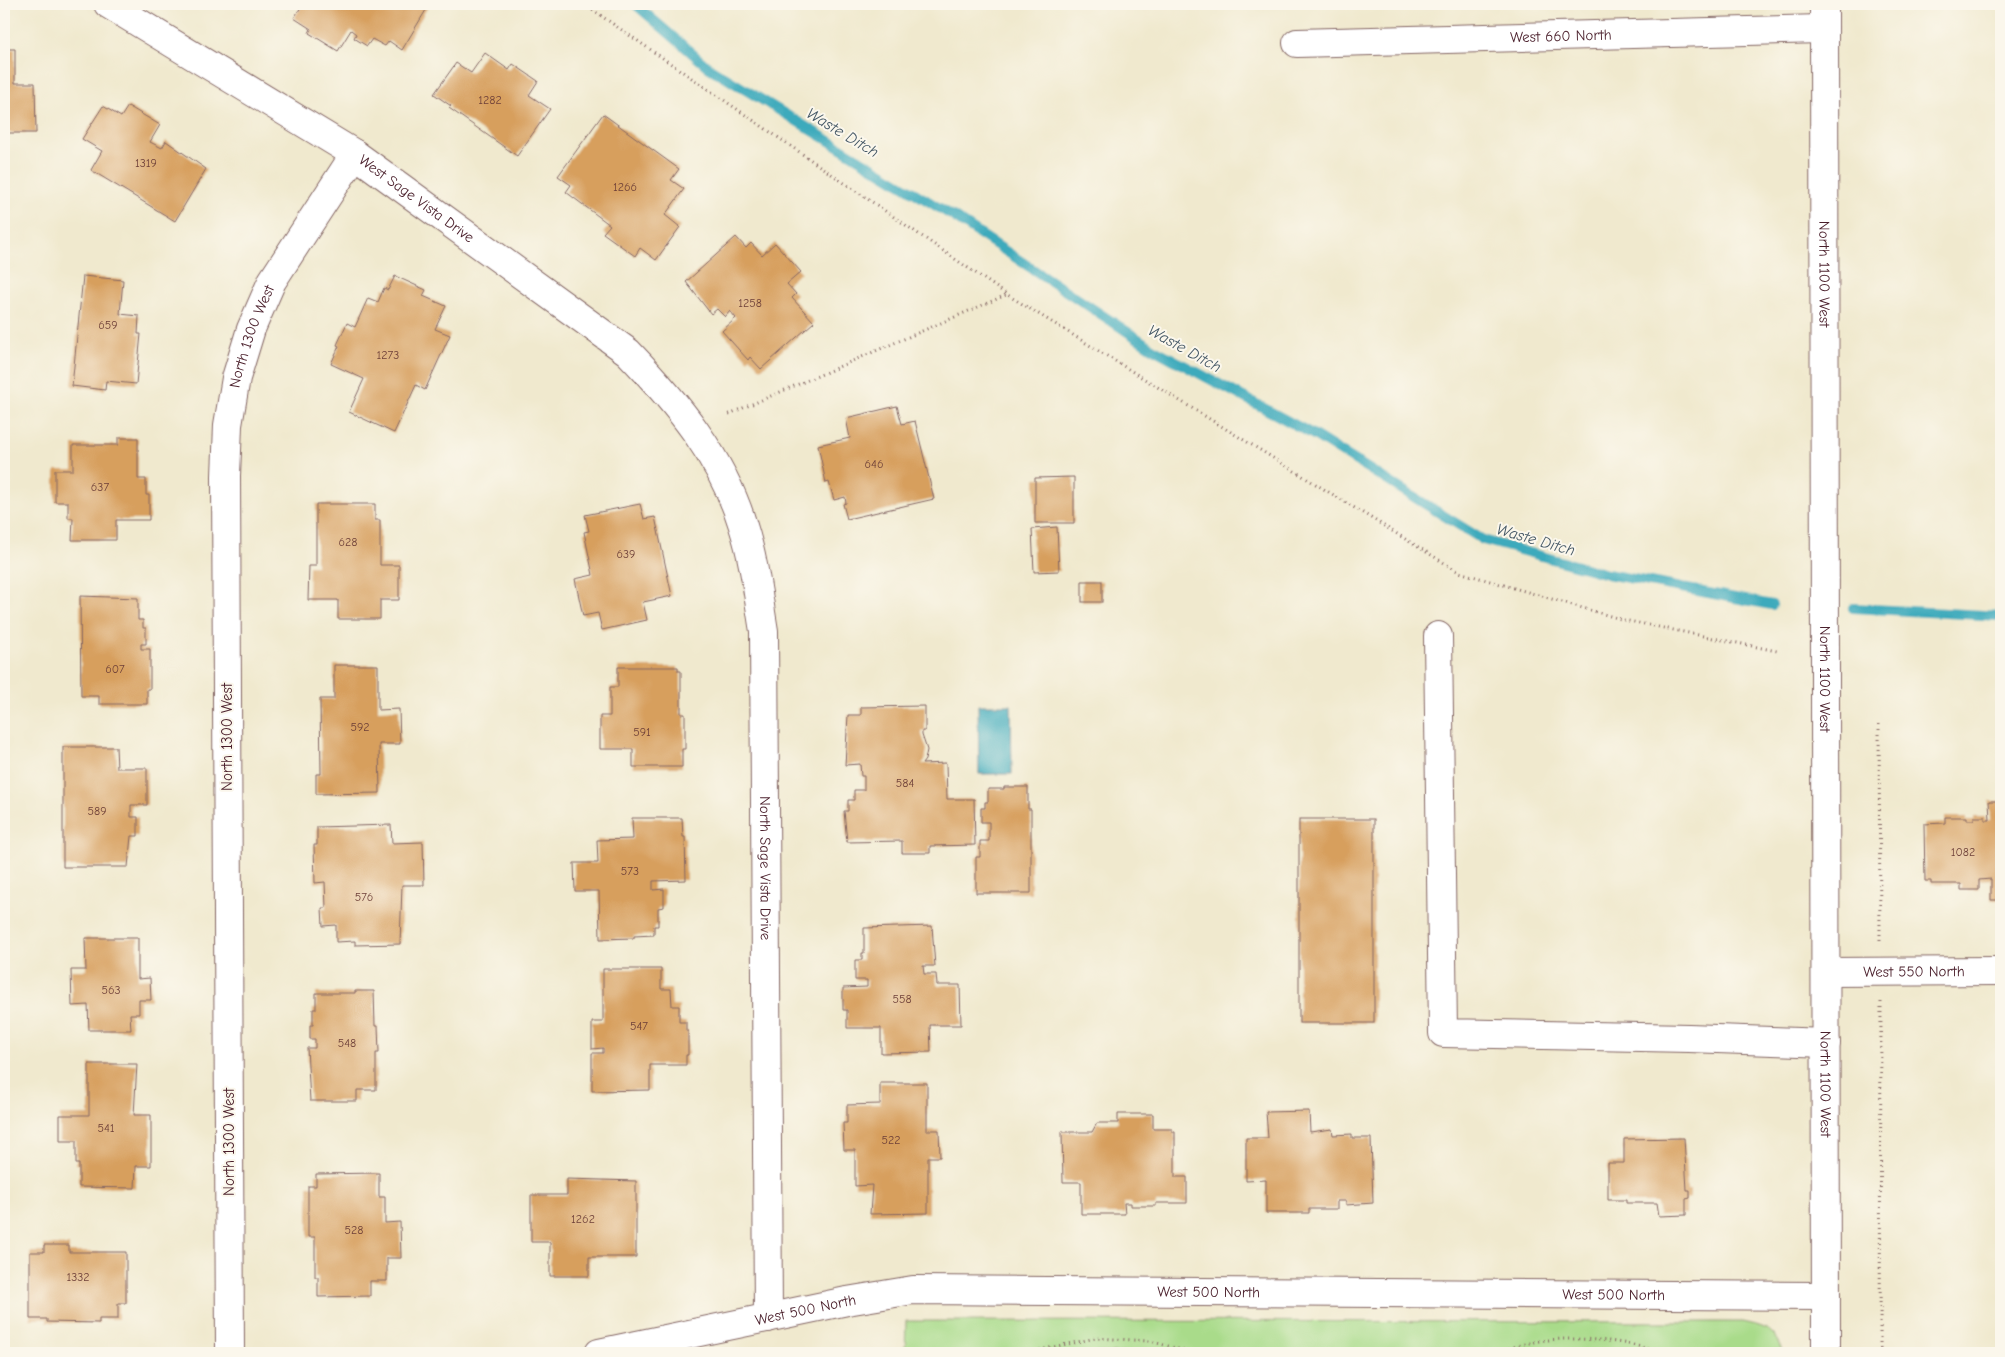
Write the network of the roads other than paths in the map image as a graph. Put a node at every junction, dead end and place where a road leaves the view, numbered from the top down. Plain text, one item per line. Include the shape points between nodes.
1 (108, 4) edge
2 (1823, 17) edge
3 (1297, 43) dead end
4 (355, 154) junction
5 (696, 431) joint
6 (1438, 636) dead end
7 (2001, 971) edge
8 (1826, 972) junction
9 (1826, 1043) junction
10 (1826, 1296) junction
11 (768, 1318) junction
12 (230, 1353) edge
13 (599, 1353) edge
14 (1826, 1353) edge

1 - 4 street, West Sage Vista Drive
2 - 3 street, West 660 North
2 - 8 street, North 1100 West
4 - 5 street, West Sage Vista Drive via 628,352 665,391
4 - 12 street, North 1300 West via 272,281 250,329 236,378 228,426
5 - 11 street, North Sage Vista Drive via 723,476 743,525 764,631
6 - 9 street via 1443,1033
7 - 8 street, West 550 North
8 - 9 street, North 1100 West
9 - 10 street, North 1100 West
10 - 11 street, West 500 North via 913,1290
10 - 14 street, North 1100 West
11 - 13 street, West 500 North

